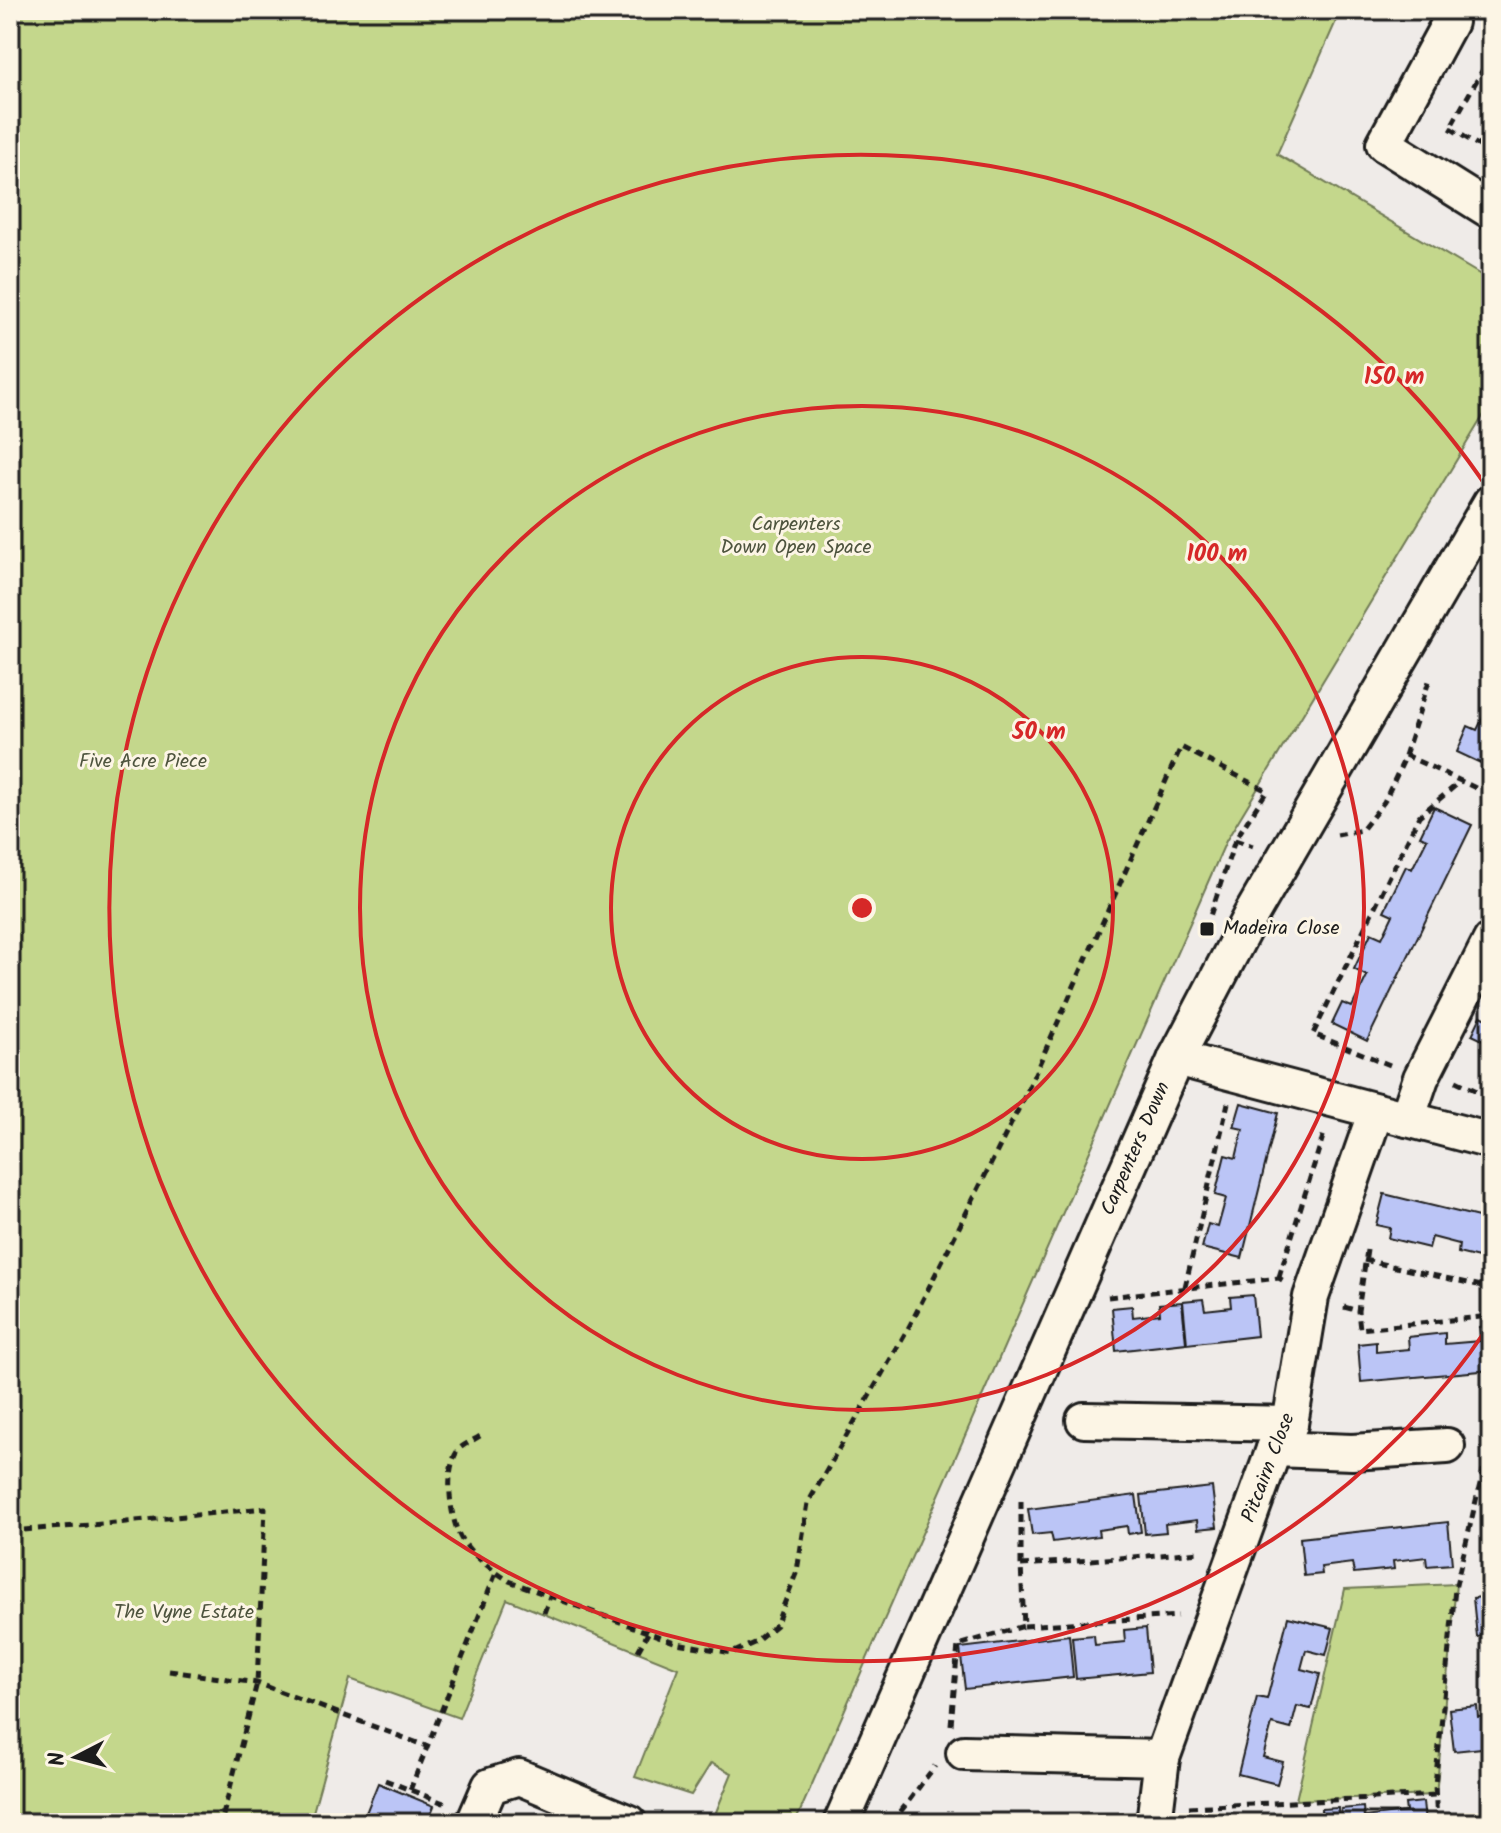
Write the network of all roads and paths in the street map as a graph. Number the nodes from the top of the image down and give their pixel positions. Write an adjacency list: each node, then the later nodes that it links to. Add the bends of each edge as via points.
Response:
1 (1450, 22): 4 (street, via 1384,144)
2 (1491, 55): 3 (path, via 1450,128)
3 (1491, 153)
4 (1491, 211)
5 (1491, 502): 15 (street, Carpenters Down, via 1251,915)
6 (1431, 676): 7 (path)
7 (1405, 755): 8 (path); 10 (path, via 1384,802 1362,830)
8 (1461, 781): 9 (path); 16 (path, via 1419,816 1313,1034)
9 (1491, 795)
10 (1332, 834)
11 (1235, 840): 12 (path); 13 (path); 44 (path, via 1267,791 1181,747 1024,1098 910,1325 808,1503 797,1571 776,1625 732,1653)
12 (1254, 847)
13 (1207, 929)
14 (1491, 940): 16 (street, Pitcairn Close)
15 (1176, 1058): 19 (street); 58 (street, Carpenters Down)
16 (1421, 1078): 18 (path, via 1444,1075); 19 (street, Pitcairn Close)
17 (1229, 1097): 24 (path)
18 (1491, 1098)
19 (1392, 1115): 21 (street); 30 (street, Pitcairn Close, via 1311,1297)
20 (1326, 1128): 24 (path, via 1279,1278)
21 (1491, 1141)
22 (1367, 1246): 23 (path)
23 (1364, 1260): 25 (path); 27 (path, via 1360,1329)
24 (1185, 1287): 26 (path, via 1109,1296)
25 (1491, 1288)
26 (1102, 1310)
27 (1491, 1316)
28 (1084, 1420): 30 (street)
29 (480, 1436): 39 (path, via 458,1450 449,1493 460,1537)
30 (1282, 1436): 32 (street, via 1352,1452); 50 (street, Pitcairn Close)
31 (1491, 1439): 34 (path)
32 (1447, 1446)
33 (1491, 1454): 34 (path)
34 (1484, 1467): 53 (path, via 1455,1589)
35 (1021, 1497): 38 (path)
36 (10, 1531): 47 (path, via 265,1508)
37 (1203, 1552): 38 (path)
38 (1021, 1565): 43 (path)
39 (496, 1573): 40 (path); 48 (path)
40 (550, 1596): 41 (path); 44 (path)
41 (544, 1613)
42 (1187, 1616): 43 (path)
43 (1024, 1626): 49 (path, via 958,1645)
44 (648, 1633): 45 (path)
45 (638, 1651)
46 (169, 1671): 47 (path)
47 (257, 1683): 48 (path); 56 (path)
48 (426, 1746): 52 (path)
49 (951, 1749): 50 (street); 59 (path)
50 (1162, 1758): 54 (street, Pitcairn Close)
51 (385, 1780): 52 (path)
52 (410, 1790): 55 (path)
53 (1436, 1795): 54 (path, via 1296,1800); 60 (path)
54 (1154, 1814)
55 (475, 1820): 57 (street, via 490,1786 519,1777)
56 (220, 1822)
57 (629, 1823)
58 (841, 1823)
59 (892, 1823)
60 (1437, 1823)

